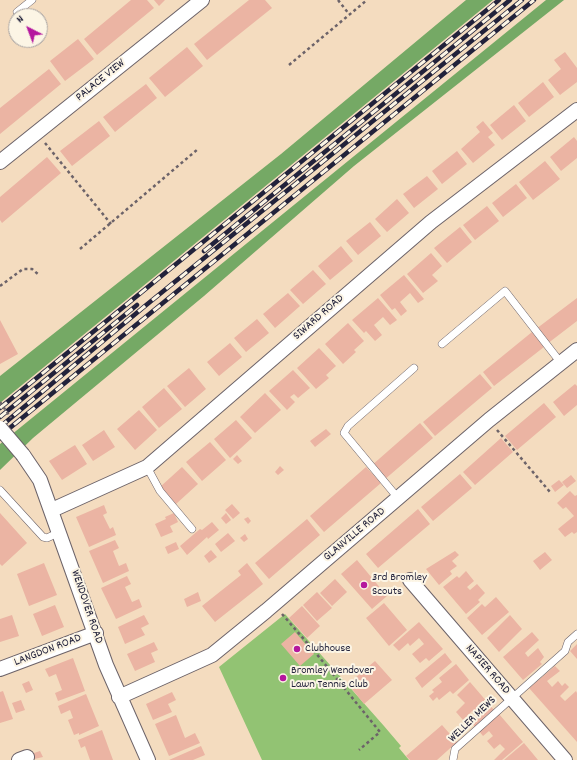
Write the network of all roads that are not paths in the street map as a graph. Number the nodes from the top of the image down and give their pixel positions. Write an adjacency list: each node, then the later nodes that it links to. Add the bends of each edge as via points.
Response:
1 (32, 0): 3 (lane)
2 (202, 0): 5 (street, PALACE VIEW)
3 (22, 8)
4 (577, 110): 11 (street, SIWARD ROAD, via 431,222)
5 (0, 162)
6 (442, 344): 8 (lane, via 505,291)
7 (577, 350): 8 (street, GLANVILLE ROAD)
8 (562, 363): 13 (street, GLANVILLE ROAD, via 489,420)
9 (414, 368): 13 (lane, via 348,426 344,433)
10 (0, 428): 14 (street, WENDOVER ROAD, bridge, via 40,480)
11 (147, 467): 14 (street, SIWARD ROAD); 15 (lane, via 160,491)
12 (0, 490): 16 (lane, via 43,537 47,538)
13 (398, 498): 21 (street, GLANVILLE ROAD, via 212,655)
14 (52, 510): 16 (street, WENDOVER ROAD)
15 (192, 529)
16 (60, 532): 18 (street, WENDOVER ROAD)
17 (410, 580): 22 (street, NAPIER ROAD)
18 (96, 633): 20 (street, LANGDON ROAD); 21 (street, WENDOVER ROAD)
19 (577, 634): 22 (lane, WELLER MEWS, via 568,642 566,651)
20 (0, 669)
21 (119, 697): 23 (street, WENDOVER ROAD)
22 (512, 698): 24 (lane, WELLER MEWS, via 455,749); 25 (street, NAPIER ROAD)
23 (148, 760)
24 (453, 760)
25 (565, 760)

